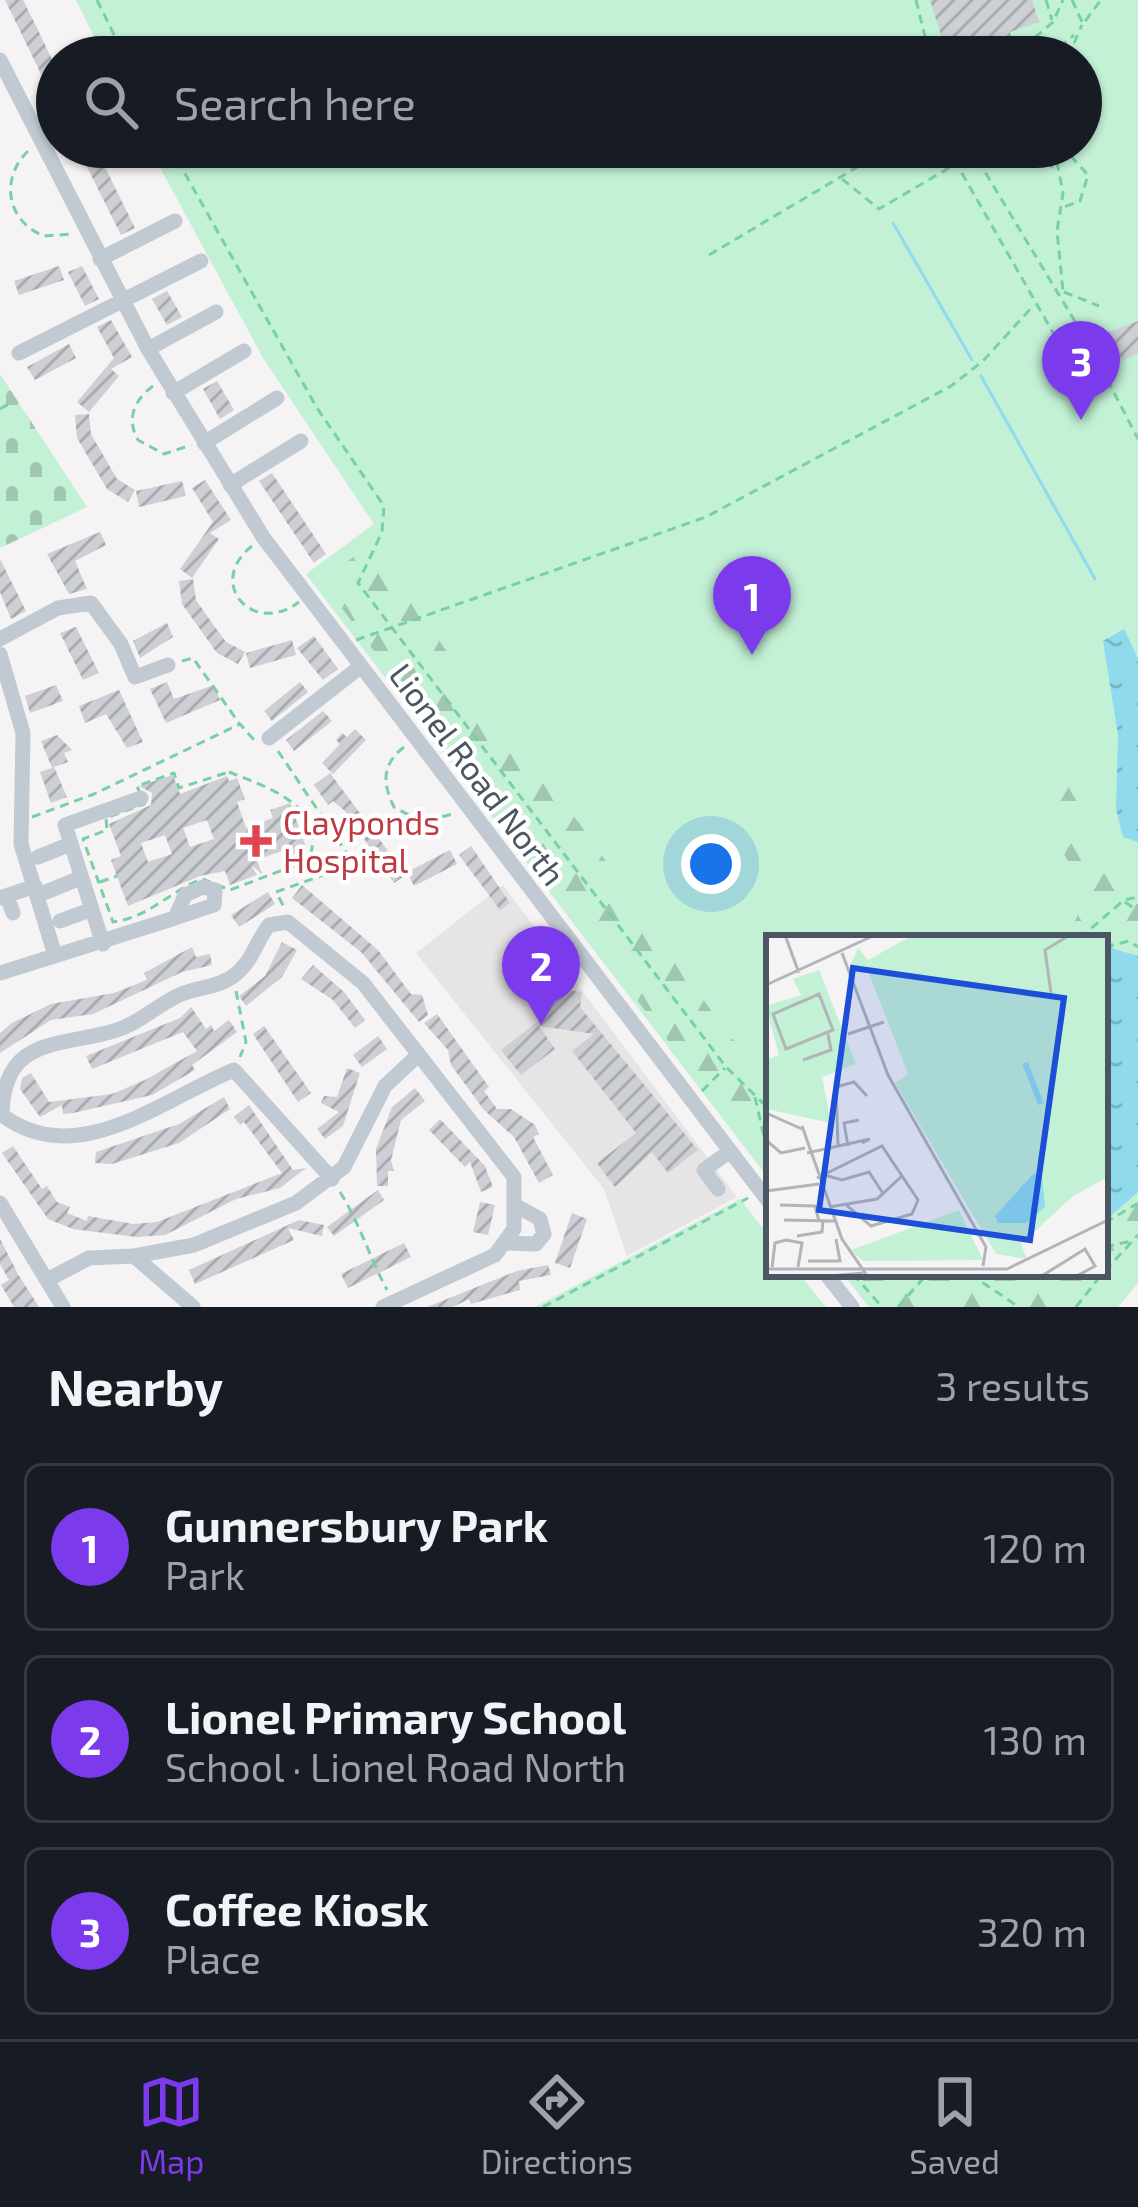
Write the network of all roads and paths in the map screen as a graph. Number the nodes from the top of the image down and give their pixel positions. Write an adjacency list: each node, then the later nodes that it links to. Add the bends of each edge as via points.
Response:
1 (97, 0): 10 (path)
2 (916, 0): 11 (path)
3 (1046, 0): 7 (path)
4 (1063, 0): 7 (path)
5 (1072, 0): 8 (path)
6 (1101, 0): 8 (path)
7 (1053, 22): 12 (path)
8 (1083, 24): 9 (path)
9 (1076, 34): 13 (path)
10 (115, 36)
11 (925, 36)
12 (1037, 36)
13 (1074, 36)
14 (1, 66): 15 (street, Lionel Road North)
15 (36, 135)
16 (36, 147): 30 (path, via 10,173 13,212 44,236)
17 (53, 168): 30 (street, Lionel Road North)
18 (182, 168): 54 (path, via 266,322 384,506 382,532 358,583)
19 (857, 168): 27 (path)
20 (948, 168): 27 (path, via 879,209)
21 (957, 168): 36 (path)
22 (982, 168): 34 (path)
23 (1054, 168): 26 (path)
24 (1056, 168): 26 (path)
25 (1082, 168): 28 (path, via 1088,175 1080,201)
26 (1056, 171): 28 (path)
27 (841, 178): 31 (path)
28 (1060, 209): 34 (path)
29 (175, 221): 32 (street)
30 (83, 227): 32 (street, Lionel Road North)
31 (709, 255)
32 (100, 259): 35 (street, Lionel Road North)
33 (201, 261): 35 (street)
34 (1059, 292): 37 (path); 39 (path)
35 (122, 303): 40 (street, Lionel Road North); 42 (street)
36 (1034, 305): 39 (path, via 1072,366 1085,367); 54 (path, via 951,386 706,517)
37 (1099, 306)
38 (216, 312): 40 (street)
39 (1090, 348): 48 (path)
40 (148, 349): 43 (street, Lionel Road North)
41 (244, 352): 44 (street)
42 (20, 353)
43 (164, 378): 44 (street, Lionel Road North); 50 (path, via 135,406 138,440 164,454)
44 (173, 393): 50 (street, Lionel Road North)
45 (277, 398): 50 (street)
46 (12, 402): 47 (path)
47 (0, 409)
48 (1138, 439)
49 (302, 440): 51 (street)
50 (202, 441): 51 (street, Lionel Road North)
51 (230, 485): 52 (street, Lionel Road North)
52 (263, 537): 53 (street, Lionel Road North); 53 (path, via 233,568 239,603 274,615)
53 (307, 596): 56 (street, Lionel Road North)
54 (392, 627): 56 (path); 89 (path)
55 (0, 639): 58 (street, via 58,608 91,603 135,677)
56 (343, 645): 59 (street, Lionel Road North)
57 (0, 654): 65 (street, via 23,733)
58 (168, 665): 60 (path, via 193,658)
59 (360, 667): 61 (street, Lionel Road North); 62 (street, Lionel Road North)
60 (240, 724): 61 (path, via 261,748); 65 (path, via 94,794)
61 (269, 738): 79 (path, via 354,864 276,892)
62 (415, 738): 64 (street, Lionel Road North); 64 (path, via 387,766 394,807 431,822)
63 (141, 798): 66 (street, via 68,820); 70 (path, via 144,804 106,818 106,830 83,838); 70 (path, via 137,786 174,773 179,788 236,775 303,809 312,856 230,890 202,880 184,886 169,902 116,923)
64 (464, 806): 92 (street, Lionel Road North)
65 (19, 820): 71 (street)
66 (68, 845): 67 (street); 69 (street)
67 (38, 857)
68 (117, 876): 70 (path)
69 (78, 879): 71 (street); 75 (street)
70 (99, 882)
71 (40, 889): 72 (street); 85 (street)
72 (4, 897): 77 (street)
73 (1138, 897): 74 (path)
74 (1124, 901): 76 (path); 81 (path)
75 (90, 910): 80 (street); 82 (street)
76 (1138, 911)
77 (13, 913)
78 (175, 918): 82 (street)
79 (282, 920): 87 (street, via 264,930 250,962); 88 (street, via 363,983)
80 (60, 921)
81 (1084, 935)
82 (103, 944): 85 (street)
83 (1108, 946): 84 (path)
84 (1138, 947)
85 (54, 952): 86 (street)
86 (0, 973)
87 (232, 976): 90 (path, via 245,1042); 94 (street, via 119,1030 63,1038 28,1055 8,1075)
88 (416, 1057): 97 (street, via 385,1086 357,1149); 102 (street, via 502,1157)
89 (726, 1067): 91 (path); 92 (path)
90 (235, 1070): 94 (street, via 96,1131 39,1134); 97 (street)
91 (755, 1095): 93 (path); 95 (path)
92 (693, 1099): 96 (street, Lionel Road North)
93 (766, 1106)
94 (1, 1116)
95 (766, 1146)
96 (730, 1150): 98 (street, via 704,1170); 99 (street, Lionel Road North)
97 (332, 1179): 108 (street, via 296,1203); 118 (path, via 362,1226)
98 (718, 1189)
99 (764, 1196): 122 (path)
100 (0, 1203): 117 (street)
101 (1138, 1203): 103 (path)
102 (518, 1207): 106 (street); 106 (street, via 540,1219 544,1234 536,1244)
103 (1108, 1221)
104 (1138, 1235): 105 (path)
105 (1133, 1240): 107 (path); 110 (path)
106 (506, 1243): 118 (street, via 495,1256)
107 (1108, 1246)
108 (172, 1252): 109 (street); 111 (street)
109 (134, 1256): 111 (street); 117 (street, via 89,1258)
110 (1108, 1268)
111 (161, 1276): 121 (street)
112 (828, 1277): 123 (street)
113 (856, 1277): 124 (path)
114 (924, 1277): 125 (path)
115 (974, 1277): 119 (path)
116 (1101, 1277): 126 (path)
117 (47, 1280): 120 (street)
118 (388, 1304)
119 (1014, 1306)
120 (62, 1307)
121 (193, 1307)
122 (544, 1307)
123 (852, 1307)
124 (882, 1307)
125 (898, 1307)
126 (1076, 1307)

